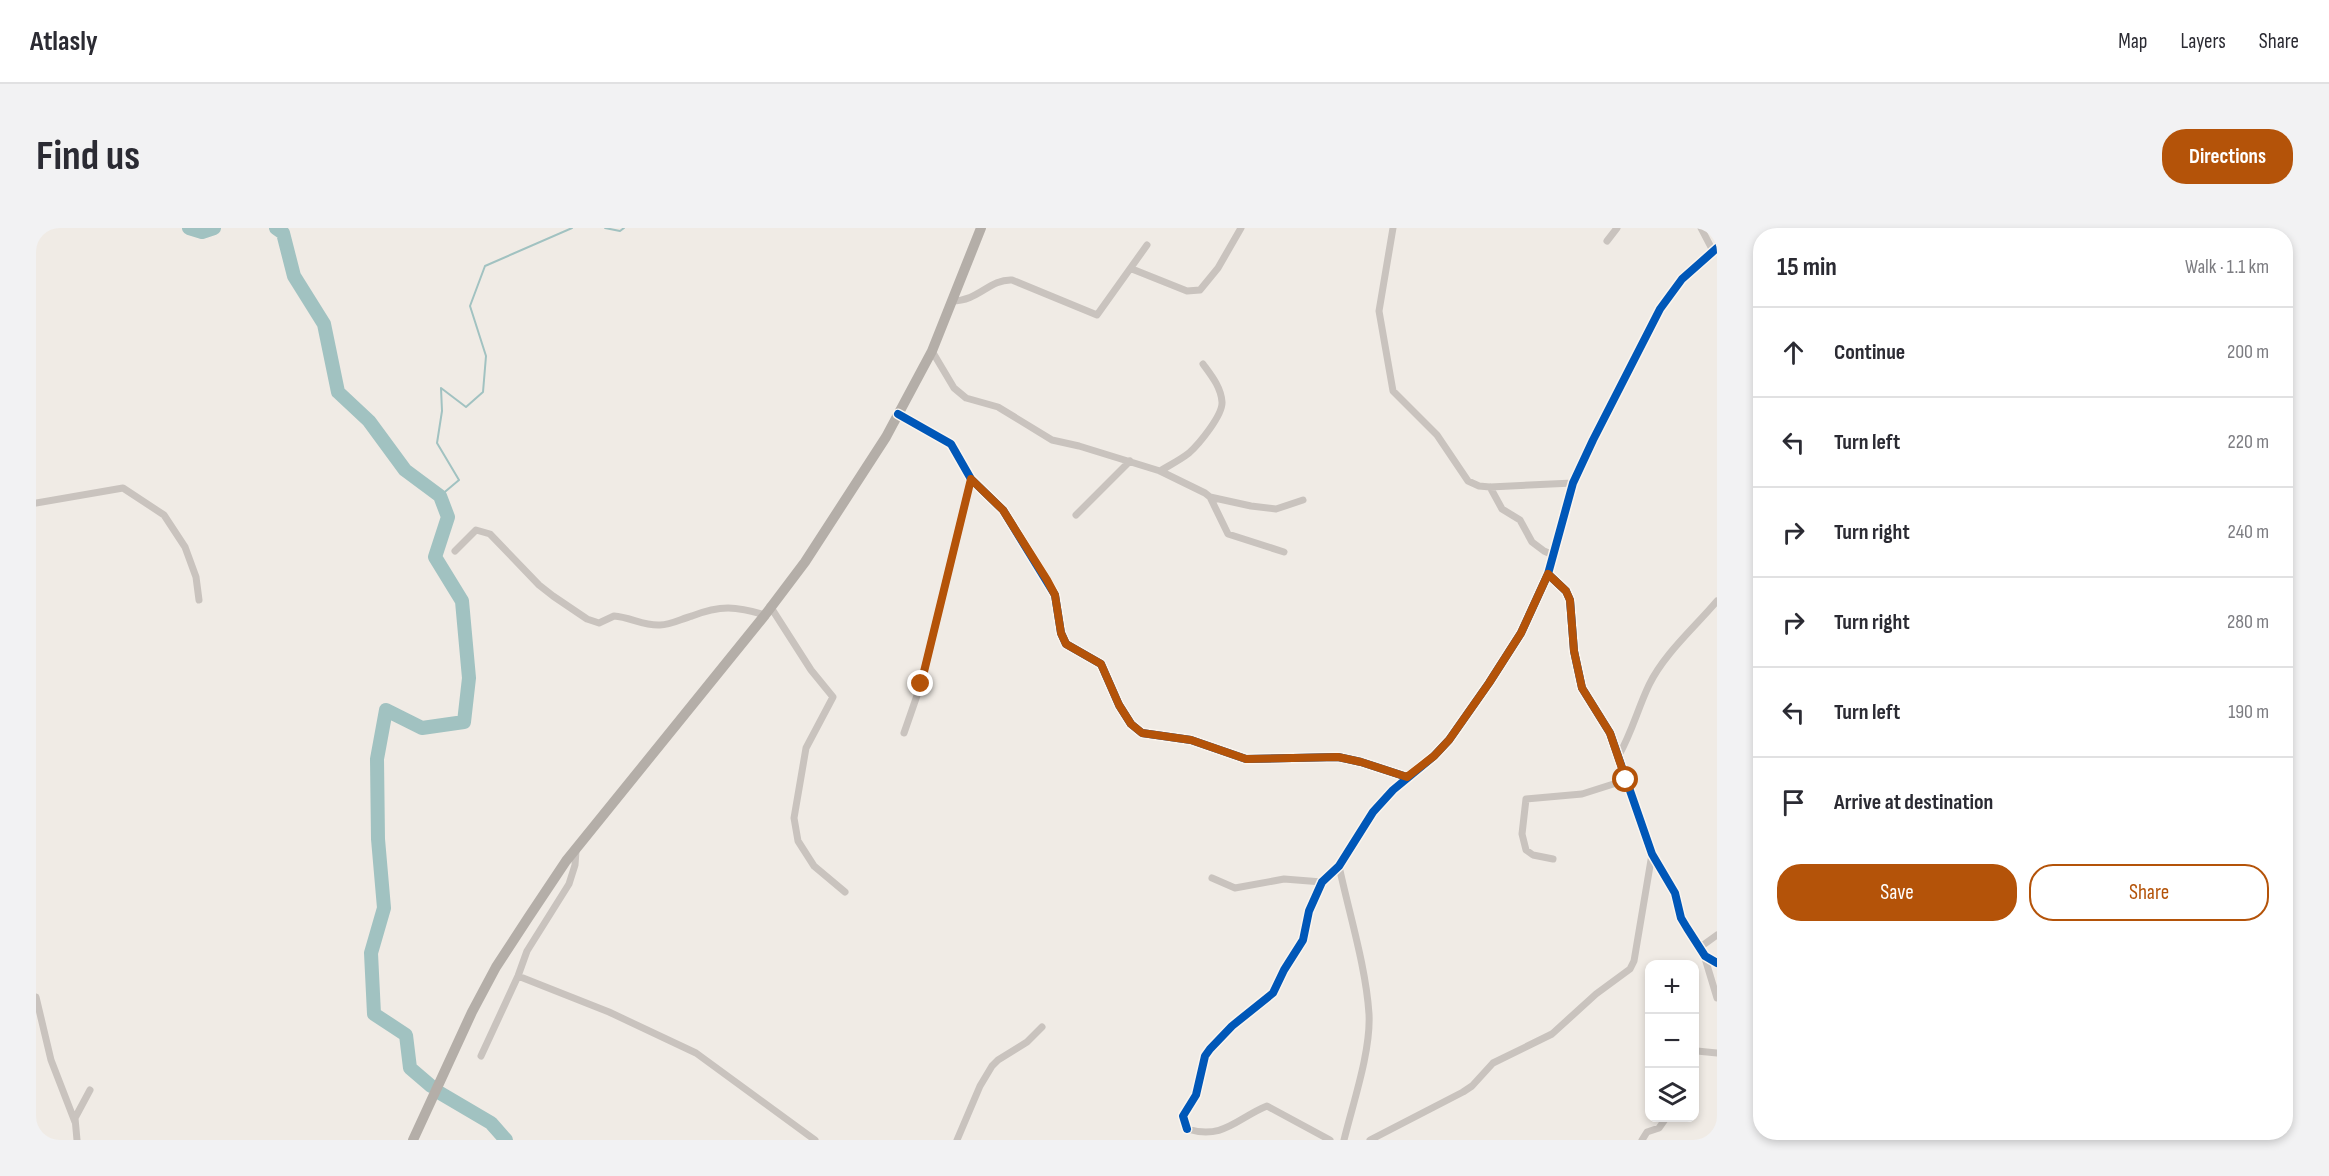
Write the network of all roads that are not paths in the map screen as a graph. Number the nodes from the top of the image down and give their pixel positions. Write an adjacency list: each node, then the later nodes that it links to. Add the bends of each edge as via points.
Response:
1 (981, 228): 10 (highway)
2 (1240, 228): 9 (street, via 1218,268 1200,290 1187,291)
3 (1394, 228): 18 (street, via 1379,311 1393,391 1437,435 1467,481)
4 (1617, 228): 6 (street)
5 (1701, 228): 8 (street)
6 (1607, 241)
7 (1147, 245): 9 (street)
8 (1715, 249): 17 (street, via 1682,279 1660,309)
9 (1132, 269): 10 (street, via 1097,315 1012,280 996,282 970,299)
10 (952, 301): 11 (highway)
11 (932, 351): 13 (highway); 14 (street, via 954,388 966,398 998,407 1052,440)
12 (1203, 364): 15 (street, via 1217,384 1220,410 1190,452)
13 (898, 414): 16 (street, via 951,444); 29 (highway, via 805,562)
14 (1130, 461): 15 (street); 22 (street)
15 (1160, 471): 19 (street)
16 (971, 479): 30 (street, via 921,684); 32 (street, via 1003,510 1047,580 1055,595 1066,644 1101,664 1119,705 1142,733 1191,740 1246,759 1338,757)
17 (1573, 483): 18 (street); 25 (street)
18 (1490, 487): 25 (street, via 1502,509 1520,520 1532,542)
19 (1210, 497): 20 (street, via 1276,509); 24 (street, via 1228,534)
20 (1303, 500)
21 (36, 503): 27 (street, via 123,488 164,514 185,547)
22 (1076, 515)
23 (455, 551): 29 (street, via 476,530 490,534 539,585 587,619 599,623 614,616 639,623 669,624 724,607)
24 (1284, 552)
25 (1553, 555): 26 (street)
26 (1548, 574): 31 (street, via 1570,600 1582,688); 32 (street, via 1521,633 1489,683 1449,740)
27 (199, 600)
28 (1717, 601): 31 (street, via 1660,667)
29 (767, 611): 34 (highway); 40 (street, via 832,697 807,748 794,818 798,842 814,866)
30 (904, 733)
31 (1619, 754): 33 (street)
32 (1407, 777): 37 (street, via 1373,812)
33 (1626, 780): 35 (street); 36 (street, via 1582,794 1526,799 1522,834 1526,850)
34 (576, 850): 44 (street, via 569,884 527,951); 55 (highway, via 496,967)
35 (1652, 854): 42 (street, via 1675,893 1683,921); 60 (street, via 1630,969 1552,1034 1493,1063 1463,1092)
36 (1553, 859)
37 (1339, 866): 39 (street); 59 (street, via 1369,1015 1367,1045)
38 (1212, 878): 39 (street, via 1235,888 1284,879)
39 (1322, 882): 58 (street, via 1309,911 1303,940 1273,993 1210,1049 1196,1095 1183,1116 1187,1129 1218,1136 1268,1106)
40 (845, 892)
41 (1717, 935): 42 (street)
42 (1702, 951): 43 (street); 46 (street)
43 (1717, 963)
44 (518, 976): 50 (street); 56 (street, via 609,1012 696,1053)
45 (36, 997): 52 (street, via 51,1060)
46 (1717, 998)
47 (1042, 1027): 57 (street, via 992,1066)
48 (1699, 1051): 49 (street)
49 (1717, 1053)
50 (481, 1056)
51 (90, 1090): 52 (street)
52 (75, 1122): 54 (street)
53 (1663, 1122): 61 (street)
54 (78, 1140)
55 (413, 1140)
56 (815, 1140)
57 (957, 1140)
58 (1330, 1140)
59 (1344, 1140)
60 (1370, 1140)
61 (1642, 1140)

